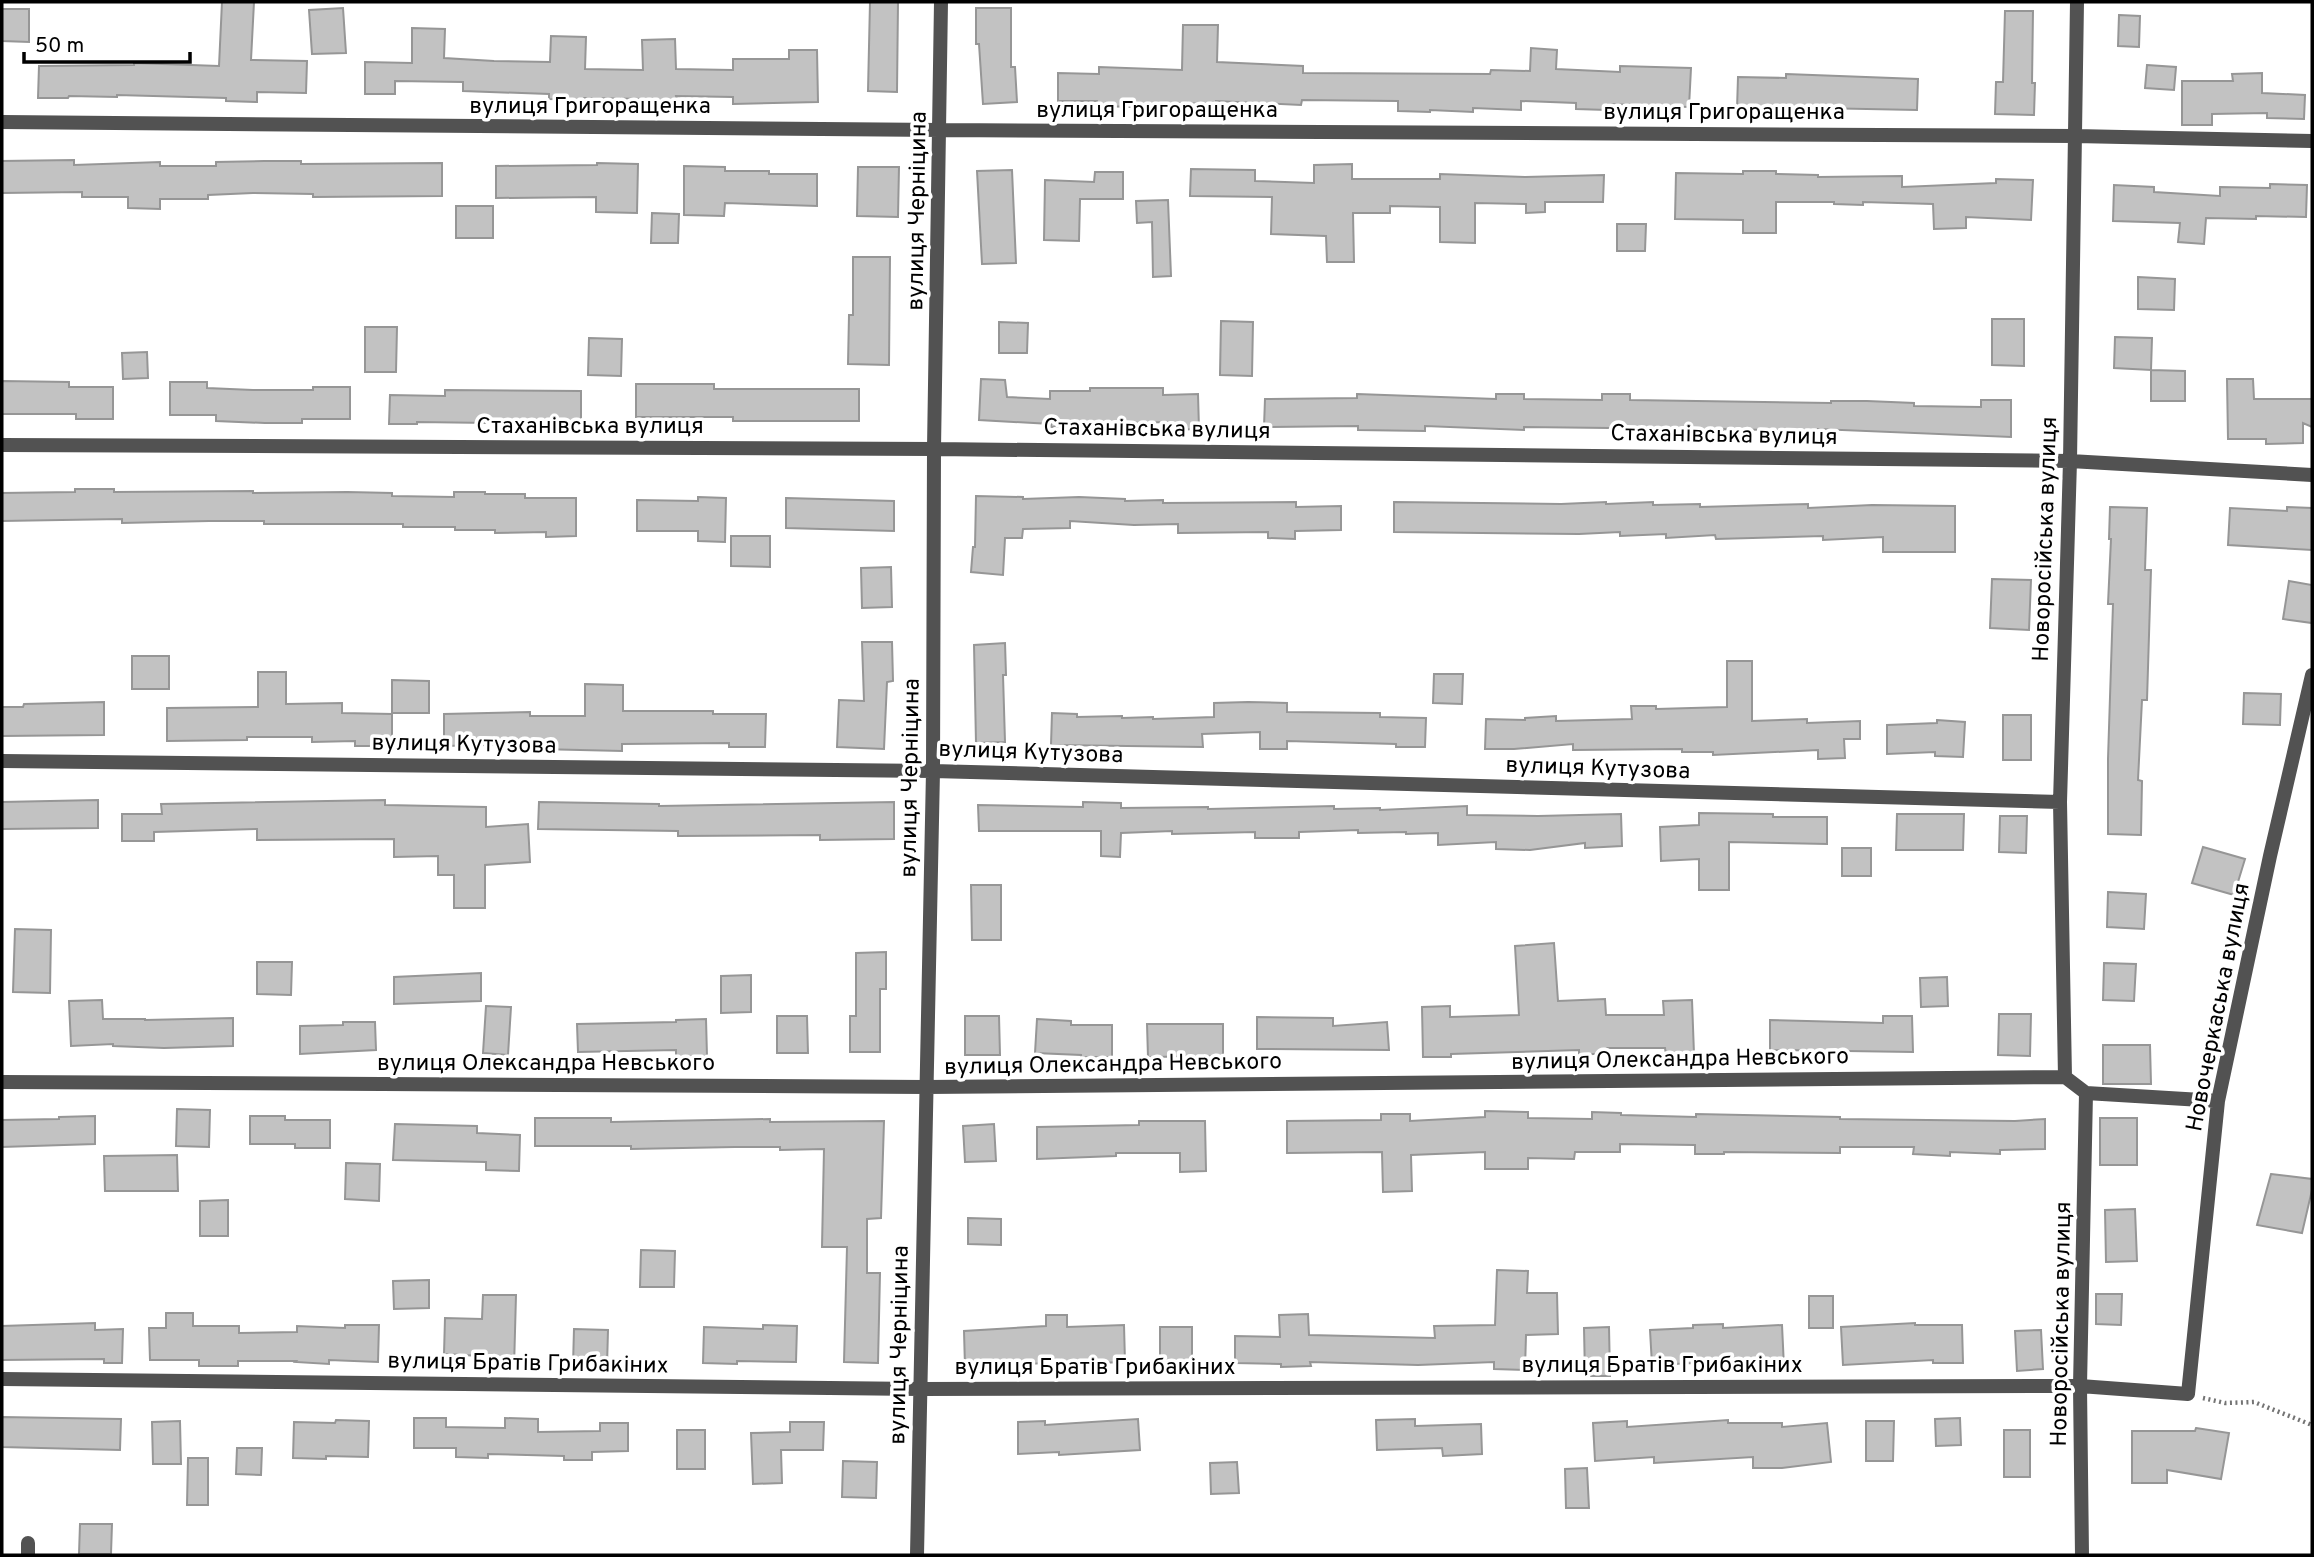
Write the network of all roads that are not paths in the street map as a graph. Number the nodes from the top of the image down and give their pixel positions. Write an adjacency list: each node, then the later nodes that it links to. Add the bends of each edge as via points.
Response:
1 (941, 2): 4 (street, вулиця Черніцина)
2 (2077, 2): 5 (street, Новоросійська вулиця)
3 (2, 122): 4 (street, вулиця Григоращенка)
4 (940, 130): 5 (street, вулиця Григоращенка); 8 (street, вулиця Черніцина)
5 (2075, 136): 6 (street, вулиця Григоращенка); 9 (street, Новоросійська вулиця)
6 (2312, 141)
7 (2, 445): 8 (street, Стаханівська вулиця)
8 (934, 449): 9 (street, Стаханівська вулиця); 13 (street, вулиця Черніцина)
9 (2070, 461): 10 (street, Стаханівська вулиця); 14 (street, Новоросійська вулиця)
10 (2312, 475)
11 (2312, 675): 19 (street, Новочеркаська вулиця)
12 (2, 761): 13 (street, вулиця Кутузова)
13 (933, 771): 14 (street, вулиця Кутузова); 17 (street, вулиця Черніцина)
14 (2060, 802): 15 (street, Новоросійська вулиця)
15 (2065, 1077): 17 (street, вулиця Олександра Невського); 18 (street)
16 (2, 1082): 17 (street, вулиця Олександра Невського)
17 (926, 1087): 22 (street, вулиця Черніцина)
18 (2085, 1093): 19 (street); 21 (street, Новоросійська вулиця)
19 (2218, 1101): 23 (street, Новочеркаська вулиця)
20 (2, 1379): 22 (street, вулиця Братів Грибакіних)
21 (2080, 1386): 22 (street, вулиця Братів Грибакіних); 23 (street, вулиця Братів Грибакіних); 25 (street, Новоросійська вулиця)
22 (919, 1389): 24 (street, вулиця Черніцина)
23 (2188, 1394)
24 (917, 1555)
25 (2082, 1555)

